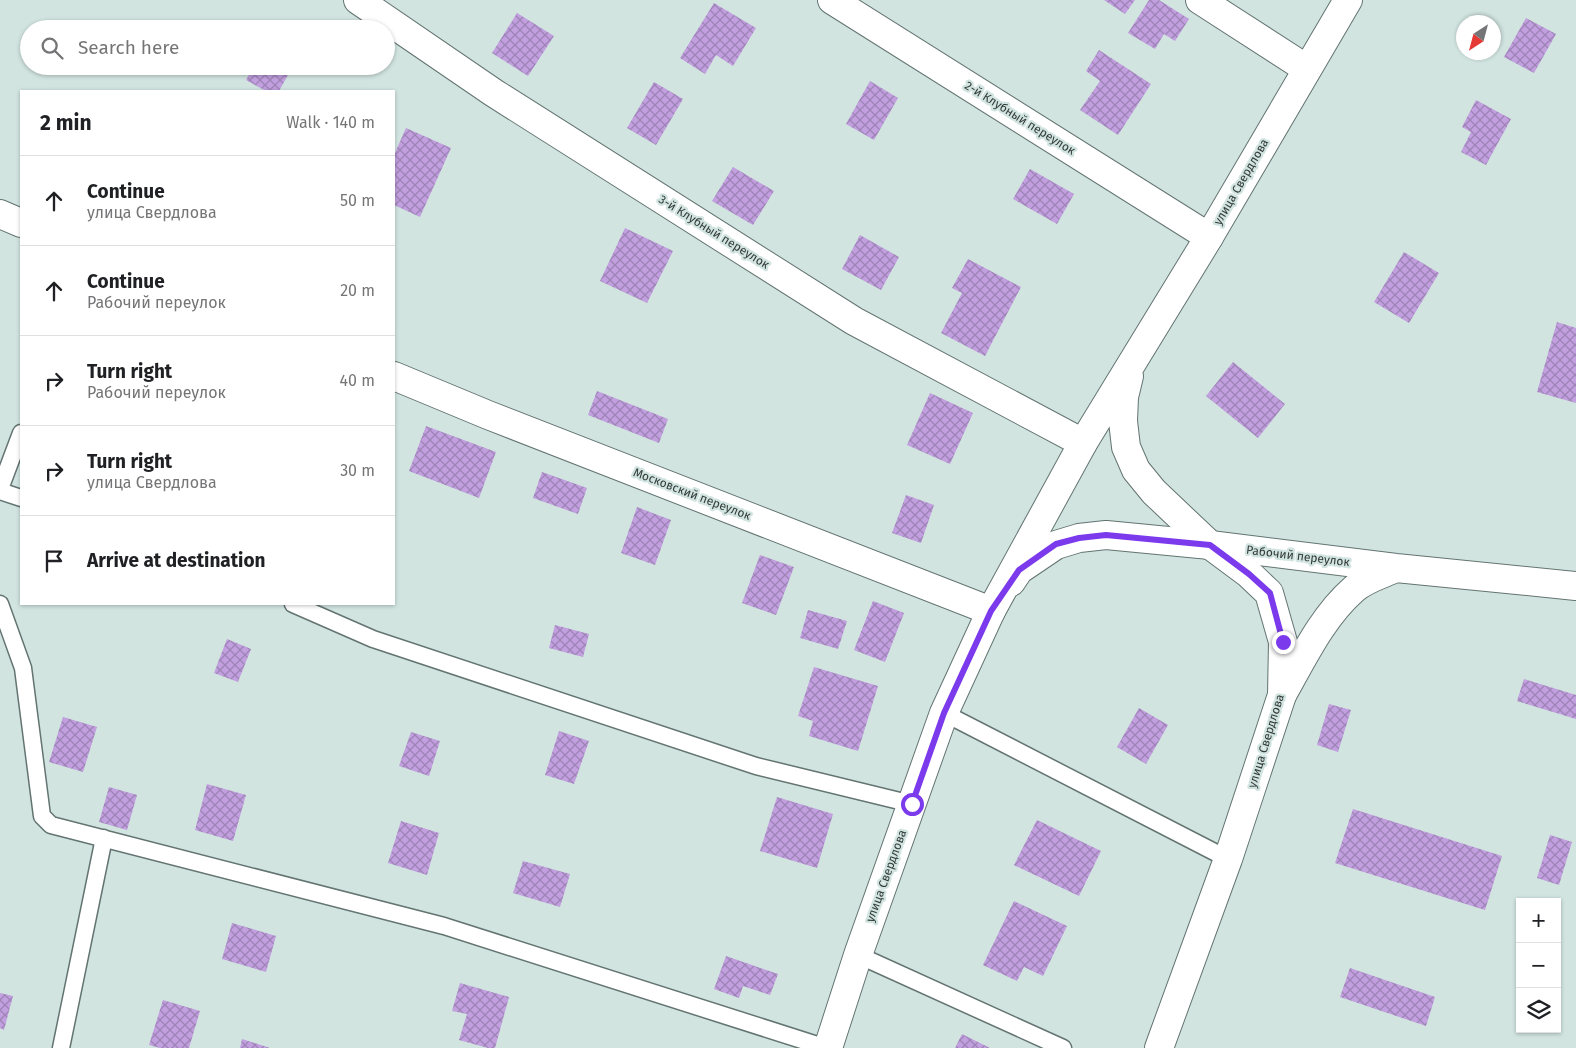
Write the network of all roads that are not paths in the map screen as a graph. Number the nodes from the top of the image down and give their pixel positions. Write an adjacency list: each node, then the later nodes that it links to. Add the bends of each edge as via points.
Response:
1 (358, 0): 5 (main road, 3-й Клубный переулок)
2 (832, 0): 10 (main road, 2-й Клубный переулок)
3 (1200, 0): 7 (main road)
4 (1348, 0): 7 (main road, улица Свердлова)
5 (387, 20)
6 (395, 26): 14 (main road, 3-й Клубный переулок, via 494,94 854,321)
7 (1307, 69): 10 (main road, улица Свердлова)
8 (0, 214): 9 (main road)
9 (20, 223)
10 (1209, 237): 11 (main road, улица Свердлова)
11 (1132, 362): 14 (main road, улица Свердлова); 17 (main road, улица Свердлова, via 1124,397 1126,447 1136,470 1154,492)
12 (395, 376): 22 (main road, Московский переулок)
13 (20, 436): 15 (lane)
14 (1083, 443): 22 (main road, улица Свердлова)
15 (0, 490): 16 (lane)
16 (20, 498)
17 (1210, 545): 18 (main road, Рабочий переулок); 22 (main road, Рабочий переулок, via 1106,535 1056,544 1019,570); 23 (main road, улица Свердлова, via 1270,593 1283,642)
18 (1396, 568): 19 (main road, Рабочий переулок); 23 (main road, via 1356,587 1339,604 1324,622)
19 (1576, 586)
20 (0, 604): 26 (lane, via 23,668 42,816 51,825)
21 (295, 605): 25 (lane, via 373,639 756,766)
22 (991, 611): 24 (main road, улица Свердлова)
23 (1282, 695): 27 (main road, улица Свердлова)
24 (944, 713): 25 (main road, улица Свердлова); 27 (lane)
25 (912, 804): 28 (main road, улица Свердлова)
26 (104, 838): 29 (lane); 30 (lane, via 444,926)
27 (1228, 859): 32 (main road, улица Свердлова)
28 (858, 955): 30 (main road, улица Свердлова); 31 (lane)
29 (61, 1048)
30 (828, 1048)
31 (1063, 1048)
32 (1160, 1048)

